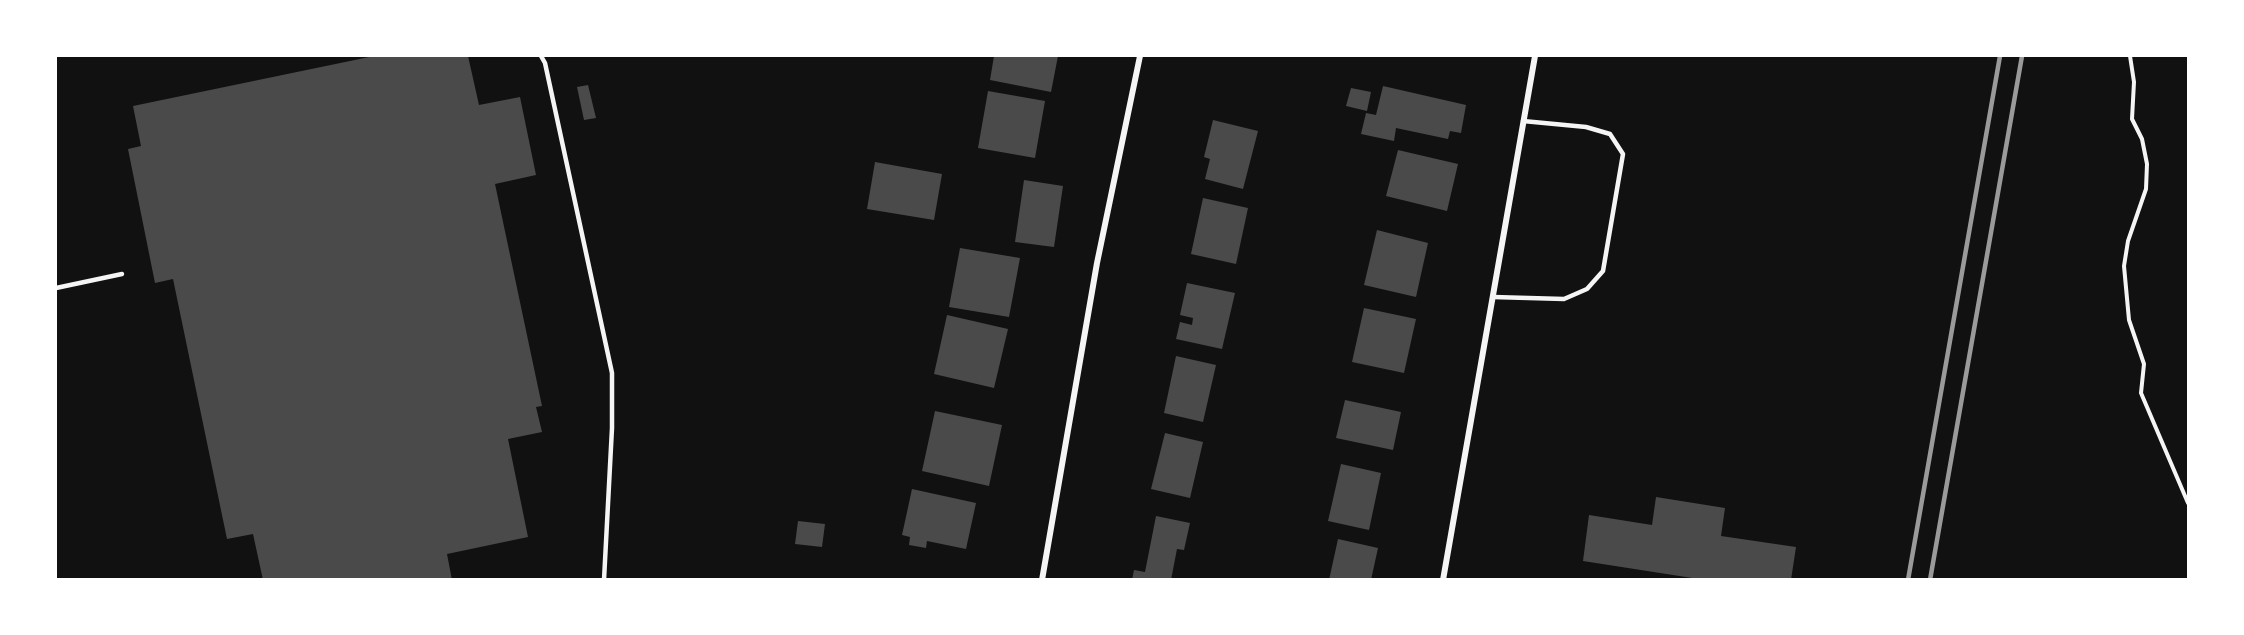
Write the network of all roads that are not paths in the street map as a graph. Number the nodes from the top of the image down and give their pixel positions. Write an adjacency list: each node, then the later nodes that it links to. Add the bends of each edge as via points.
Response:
1 (541, 56): 8 (lane, via 612,373)
2 (1140, 56): 9 (street, via 1097,263)
3 (1535, 56): 4 (street)
4 (1523, 121): 7 (street); 7 (lane, via 1586,127 1610,134 1623,154 1607,248 1603,271 1587,289 1564,299)
5 (122, 274): 6 (lane)
6 (56, 288)
7 (1493, 297): 10 (street)
8 (604, 579)
9 (1042, 579)
10 (1443, 579)

